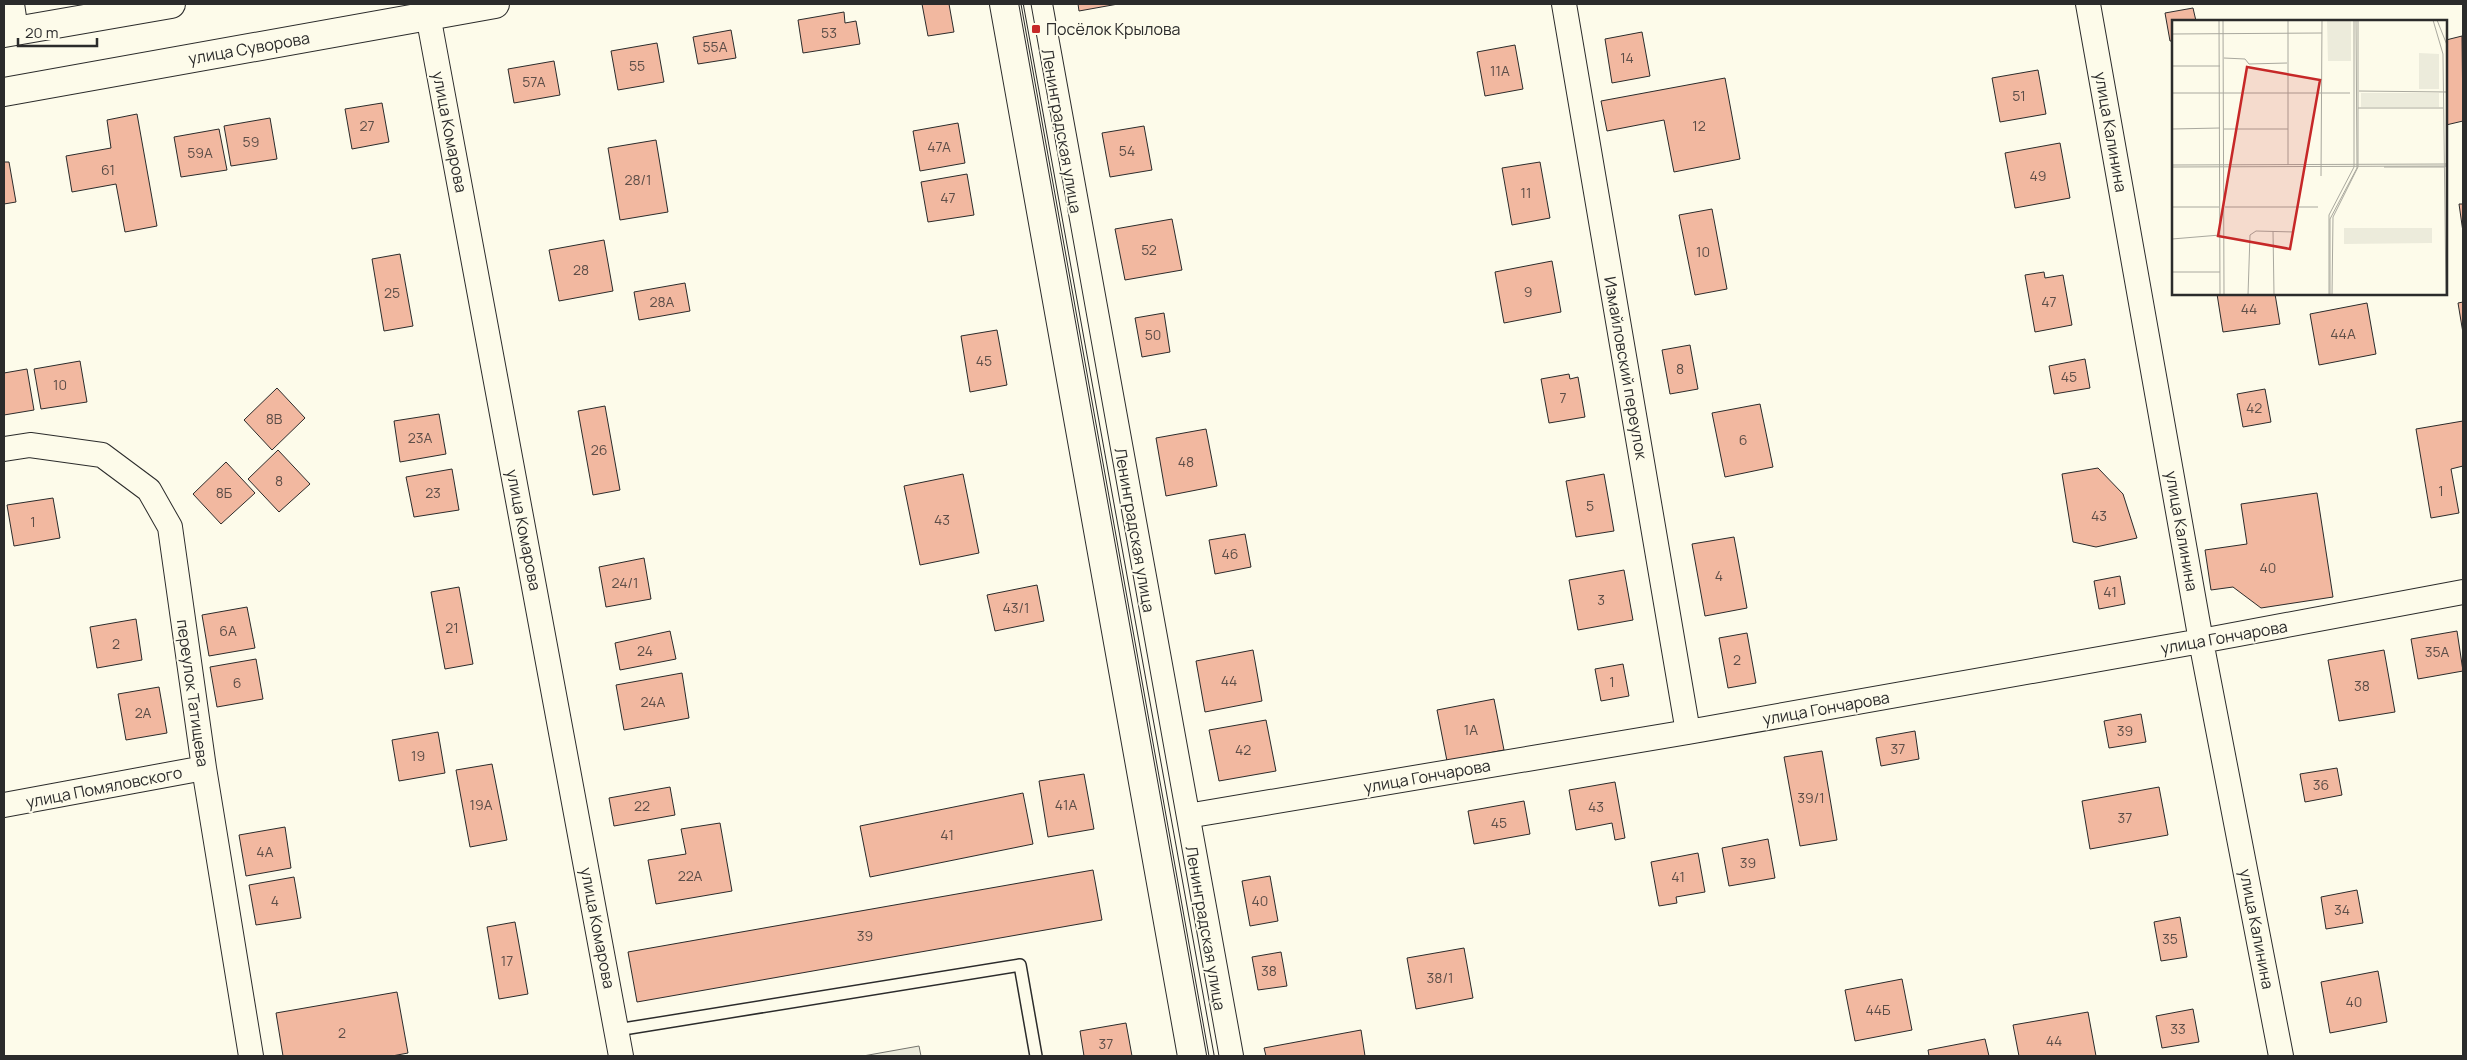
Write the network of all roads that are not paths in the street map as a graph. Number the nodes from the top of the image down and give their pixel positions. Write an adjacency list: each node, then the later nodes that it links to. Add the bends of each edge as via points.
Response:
1 (12, 4): 9 (street)
2 (171, 4): 9 (main road)
3 (495, 4): 8 (main road, улица Суворова)
4 (1004, 4): 22 (main road)
5 (1038, 4): 17 (main road, Ленинградская улица)
6 (1564, 4): 14 (street, Измайловский переулок)
7 (2088, 4): 13 (street, улица Калинина)
8 (427, 10): 10 (main road, улица Суворова); 18 (street, улица Комарова)
9 (10, 32)
10 (4, 92)
11 (4, 449): 15 (street, переулок Татищева, via 30,445 102,455 149,490 170,526)
12 (2463, 592): 13 (street, улица Гончарова)
13 (2201, 641): 14 (street, улица Гончарова); 24 (street, улица Калинина)
14 (1688, 732): 17 (street, улица Гончарова)
15 (204, 768): 16 (street, улица Помяловского); 19 (street, переулок Татищева)
16 (4, 805)
17 (1187, 816): 23 (main road, Ленинградская улица)
18 (617, 1030): 20 (street, улица Комарова); 21 (lane, via 1020,965)
19 (251, 1056)
20 (621, 1056)
21 (1036, 1056)
22 (1192, 1056)
23 (1229, 1056)
24 (2281, 1056)

